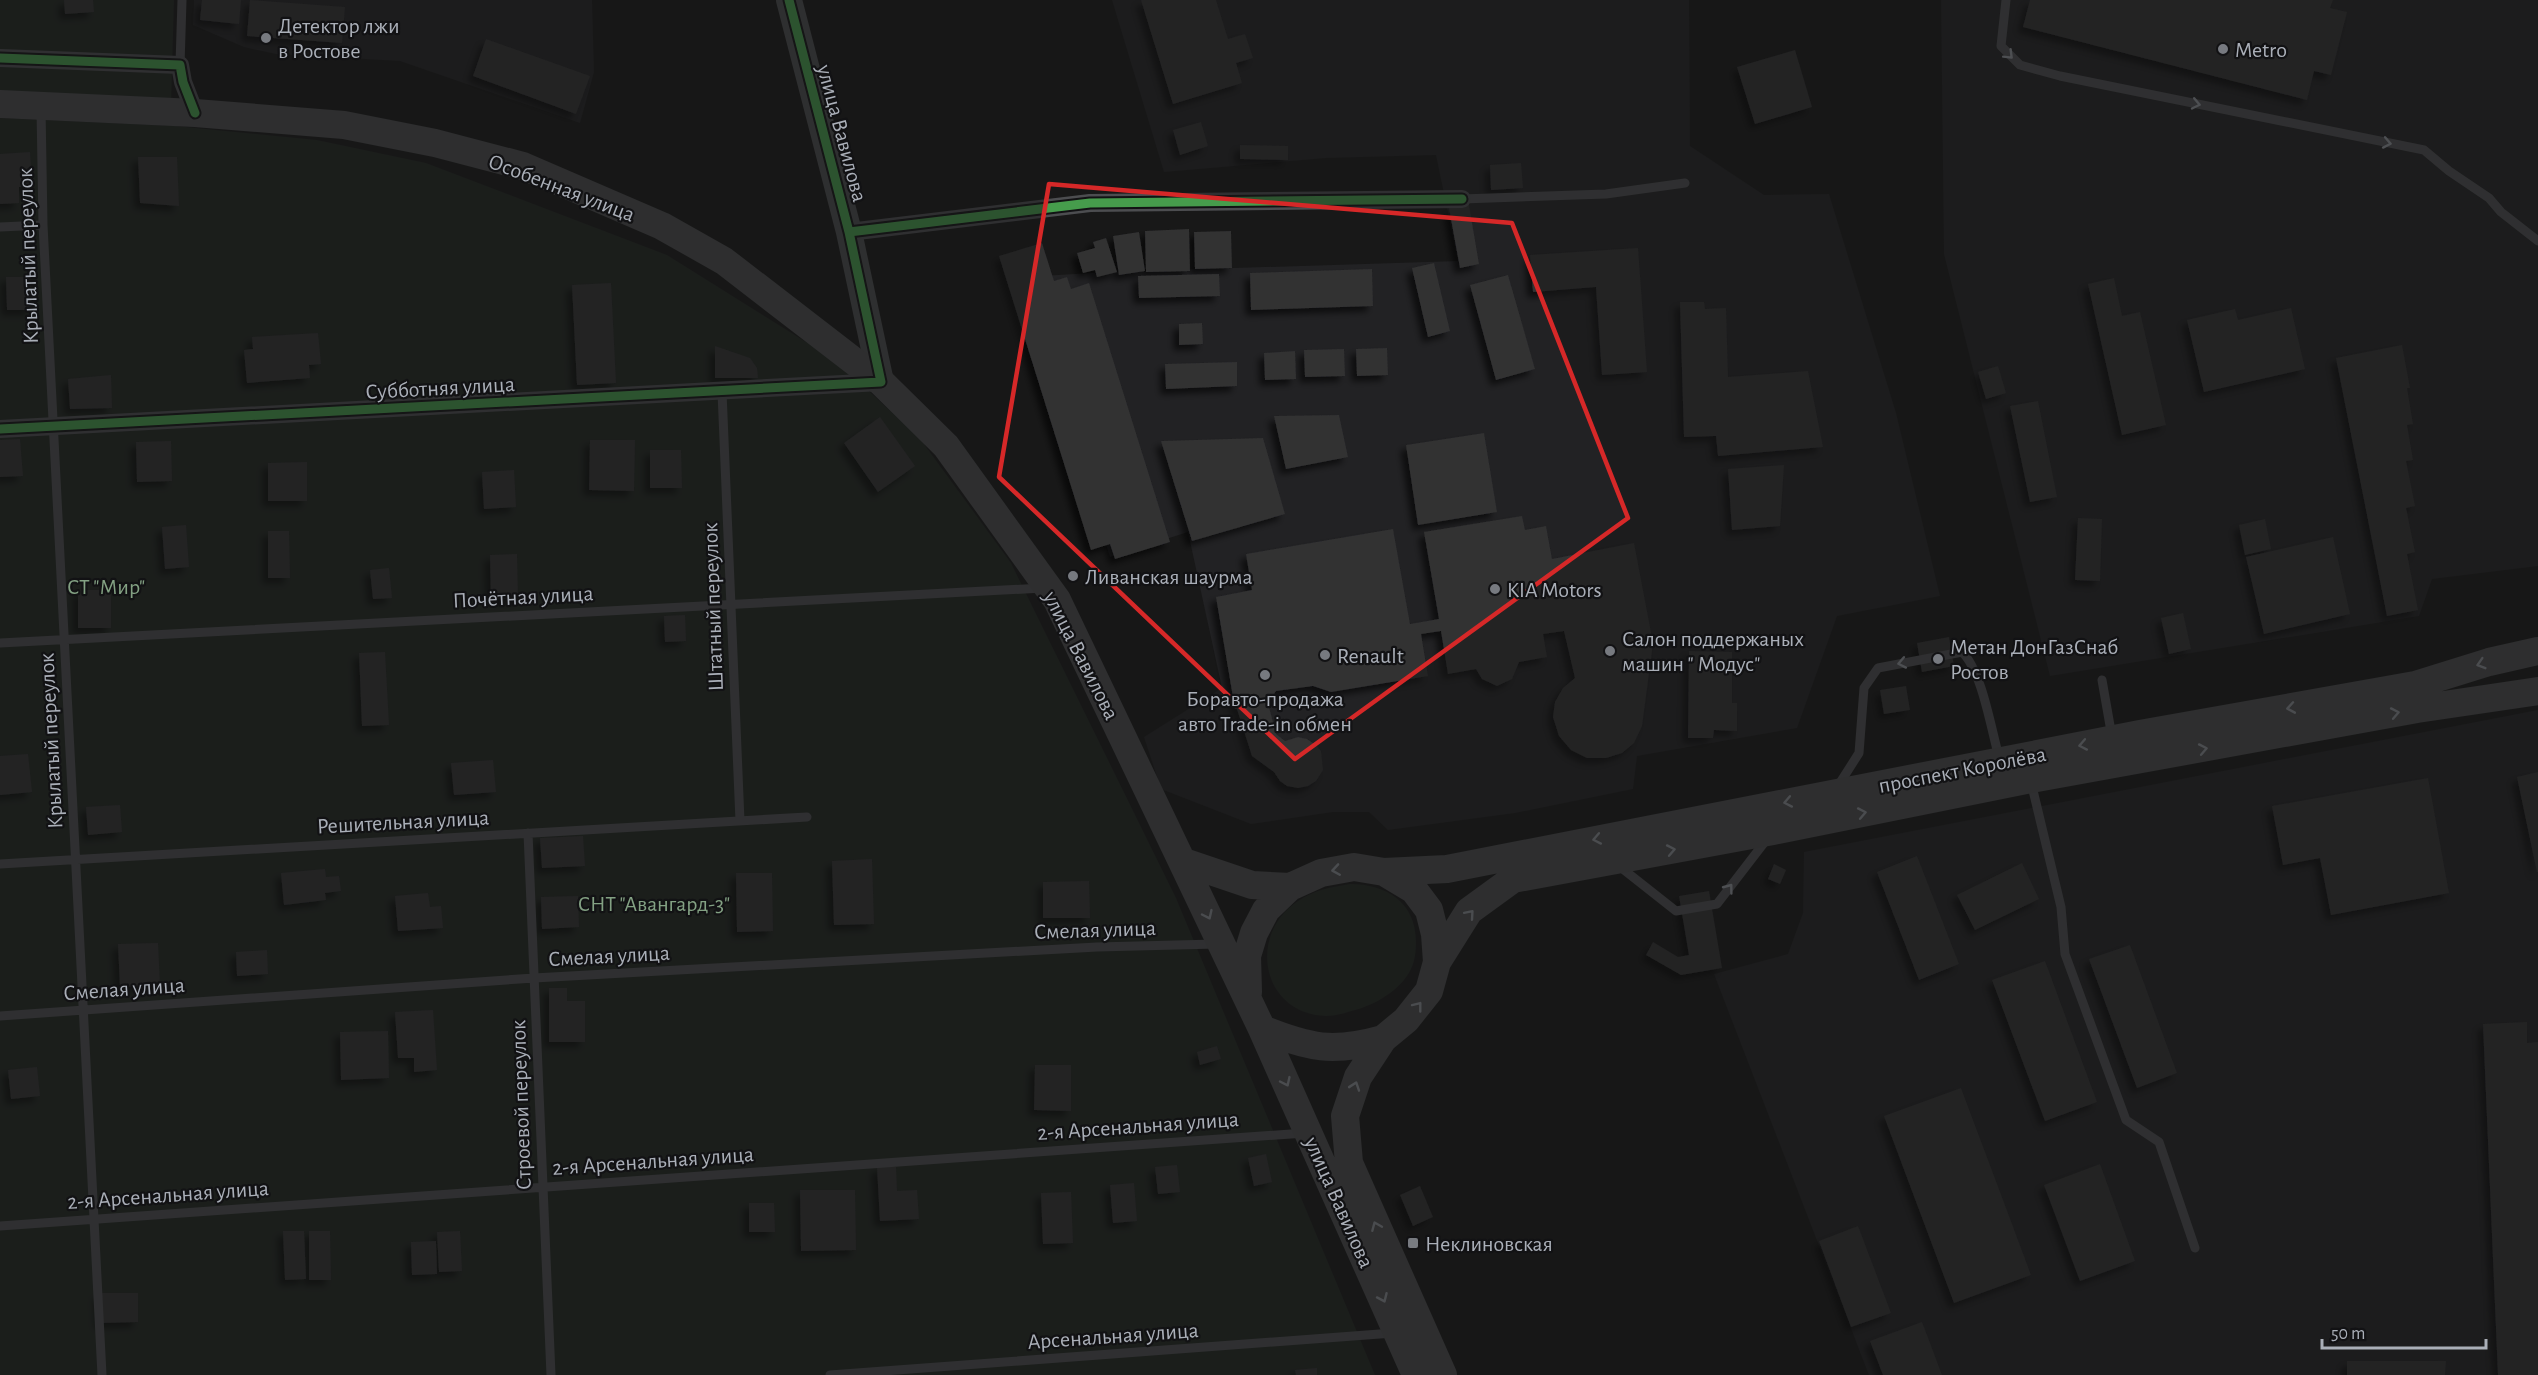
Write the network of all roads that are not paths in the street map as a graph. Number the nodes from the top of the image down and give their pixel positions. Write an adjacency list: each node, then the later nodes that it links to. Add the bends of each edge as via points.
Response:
1 (182, 0): 5 (lane)
2 (789, 0): 13 (street, улица Вавилова)
3 (2006, 0): 14 (lane, one-way to 14, via 2001,46 2020,65 2424,150 2489,198)
4 (0, 58): 5 (street)
5 (180, 65): 8 (street)
6 (0, 104): 7 (main road, Особенная улица)
7 (41, 105): 8 (main road, Особенная улица); 11 (lane, Крылатый переулок)
8 (195, 113): 15 (main road, Особенная улица, via 344,125 523,166 662,226 724,261)
9 (1685, 183): 10 (lane, via 1606,194)
10 (1462, 199): 13 (street, via 1090,203)
11 (43, 225): 12 (lane); 17 (lane, Крылатый переулок)
12 (0, 227)
13 (849, 232): 15 (street, улица Вавилова)
14 (2538, 242)
15 (881, 382): 16 (street, Субботняя улица); 19 (main road, улица Вавилова, via 946,446)
16 (722, 392): 17 (street, Субботняя улица); 20 (lane, Штатный переулок)
17 (54, 427): 18 (street, Субботняя улица); 21 (lane, Крылатый переулок)
18 (0, 429)
19 (1049, 588): 20 (lane, Почётная улица); 36 (main road, улица Вавилова)
20 (731, 605): 21 (lane, Почётная улица); 31 (lane, Штатный переулок)
21 (65, 640): 22 (lane, Почётная улица); 34 (lane, Крылатый переулок)
22 (0, 643)
23 (2538, 651): 26 (main road, проспект Королёва, one-way to 26, via 2415,685)
24 (2103, 680): 26 (lane)
25 (2538, 691): 28 (main road, проспект Королёва, one-way to 25)
26 (2113, 740): 27 (main road, проспект Королёва, one-way to 27)
27 (2000, 761): 29 (main road, проспект Королёва); 29 (lane, one-way to 29, via 1977,677 1971,661 1962,652 1888,666 1878,668 1864,688 1859,753)
28 (2031, 779): 32 (main road, проспект Королёва, one-way to 28); 52 (lane, via 2061,908 2065,954 2126,1120 2159,1142)
29 (1834, 793): 38 (main road, проспект Королёва, one-way to 38, via 1447,869)
30 (807, 817): 31 (lane, Решительная улица)
31 (740, 821): 33 (lane, Решительная улица)
32 (1773, 831): 35 (main road, проспект Королёва, one-way to 32); 35 (lane, one-way to 32, via 1676,911 1717,904)
33 (528, 833): 34 (lane, Решительная улица); 42 (lane, Строевой переулок)
34 (76, 860): 37 (lane, Решительная улица); 44 (lane, Крылатый переулок)
35 (1612, 861): 41 (main road, проспект Королёва, one-way to 35, via 1469,911 1513,879)
36 (1184, 862): 39 (main road, улица Вавилова, via 1252,885); 40 (main road, улица Вавилова, one-way to 40)
37 (0, 864)
38 (1384, 872): 39 (main road, улица Вавилова, one-way to 39, via 1354,867 1321,873); 41 (main road, улица Вавилова, via 1414,890 1429,910)
39 (1290, 887): 43 (main road, улица Вавилова, via 1266,910 1254,933 1247,957)
40 (1221, 944): 42 (lane, Смелая улица); 43 (main road, улица Вавилова)
41 (1437, 962): 47 (main road, улица Вавилова, one-way to 41, via 1407,1020 1429,991)
42 (534, 978): 44 (lane, Смелая улица); 49 (lane, Строевой переулок)
43 (1249, 1002): 46 (main road, улица Вавилова)
44 (84, 1011): 45 (lane, Смелая улица); 50 (lane, Крылатый переулок)
45 (0, 1016)
46 (1262, 1029): 47 (main road, улица Вавилова, via 1297,1043 1331,1048); 48 (main road, улица Вавилова, one-way to 48)
47 (1383, 1039): 58 (main road, улица Вавилова, one-way to 47, via 1349,1163 1346,1116 1358,1077)
48 (1309, 1132): 49 (lane, 2-я Арсенальная улица); 53 (main road, улица Вавилова, one-way to 53)
49 (543, 1188): 50 (lane, 2-я Арсенальная улица); 55 (lane, Строевой переулок)
50 (94, 1219): 51 (lane, 2-я Арсенальная улица); 54 (lane, Крылатый переулок)
51 (0, 1226)
52 (2195, 1248)
53 (1399, 1333): 56 (lane, Арсенальная улица); 57 (main road, улица Вавилова)
54 (102, 1375)
55 (550, 1375)
56 (830, 1375)
57 (1416, 1375)
58 (1443, 1375)

